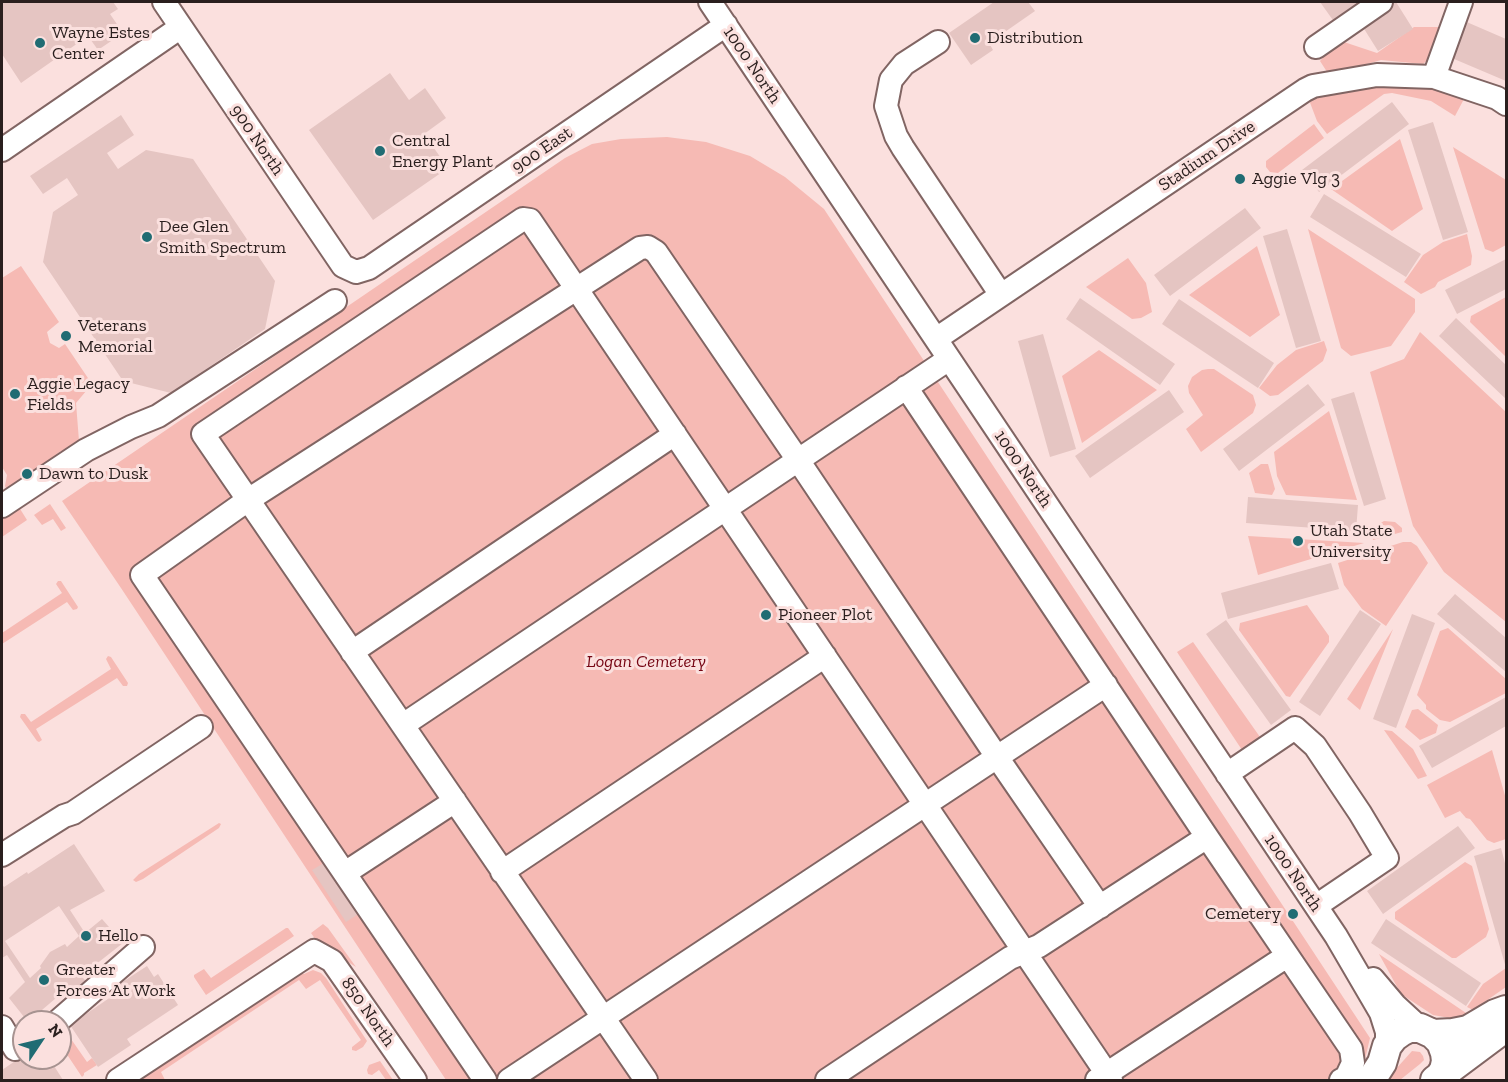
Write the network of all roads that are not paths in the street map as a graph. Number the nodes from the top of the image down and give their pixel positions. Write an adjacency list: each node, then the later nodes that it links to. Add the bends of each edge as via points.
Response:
1 (164, 2): 6 (street, 900 North)
2 (710, 2): 5 (street, 1000 North)
3 (1381, 2): 8 (street)
4 (1461, 2): 9 (street)
5 (726, 25): 12 (street, 900 East, via 369,268); 16 (street, 1000 North)
6 (181, 27): 11 (street); 12 (street, 900 North, via 343,266)
7 (938, 42): 14 (street, via 904,64 891,80 886,106 903,148)
8 (1316, 47)
9 (1434, 76): 10 (street, Stadium Drive); 14 (street, Stadium Drive, via 1377,75 1305,90)
10 (1506, 104)
11 (2, 150)
12 (356, 272)
13 (577, 288): 19 (street); 20 (street, via 640,248 656,252); 21 (street); 21 (street, via 531,220 523,219 203,434)
14 (1001, 294): 16 (street, Stadium Drive)
15 (335, 301): 22 (street, via 158,416 86,450)
16 (936, 339): 17 (street, 1000 North)
17 (949, 359): 18 (street); 30 (street, 1000 North)
18 (906, 387): 20 (street); 26 (street)
19 (675, 434): 23 (street); 24 (street)
20 (798, 460): 23 (street); 29 (street)
21 (248, 500): 24 (street); 36 (street, via 142,575)
22 (2, 506)
23 (725, 508): 25 (street); 27 (street)
24 (352, 652): 27 (street)
25 (825, 656): 32 (street); 35 (street)
26 (1106, 686): 29 (street); 33 (street)
27 (403, 725): 31 (street)
28 (201, 727): 34 (street, via 73,813)
29 (997, 757): 32 (street); 38 (street)
30 (1227, 774): 37 (street, 1000 North); 37 (street, via 1295,729 1316,746 1387,858)
31 (455, 801): 35 (street); 36 (street)
32 (926, 805): 41 (street); 45 (street)
33 (1207, 837): 38 (street); 42 (street)
34 (2, 855)
35 (502, 872): 45 (street)
36 (345, 873): 55 (street)
37 (1316, 906): 39 (street, 1000 North)
38 (1100, 907): 41 (street)
39 (1336, 936): 48 (street, 1000 North, via 1395,1005); 50 (street, 1000 North, via 1381,1014)
40 (143, 947): 43 (street)
41 (1025, 952): 51 (street); 58 (street, via 1010,958)
42 (1287, 956): 51 (street); 59 (street, via 1351,1049 1353,1063)
43 (71, 1010)
44 (1506, 1010): 48 (main road, via 1453,1034)
45 (603, 1018): 56 (street); 57 (street)
46 (2, 1027): 49 (street)
47 (1506, 1027): 52 (main road)
48 (1427, 1031): 50 (main road, via 1409,1028); 52 (main road, via 1441,1042 1445,1053 1444,1070)
49 (12, 1046)
50 (1387, 1046): 60 (main road)
51 (1105, 1078)
52 (1438, 1078)
53 (118, 1080): 54 (street, 850 North, via 314,951 332,962)
54 (415, 1080)
55 (485, 1080)
56 (509, 1080)
57 (646, 1080)
58 (827, 1080)
59 (1341, 1080)
60 (1371, 1080)

